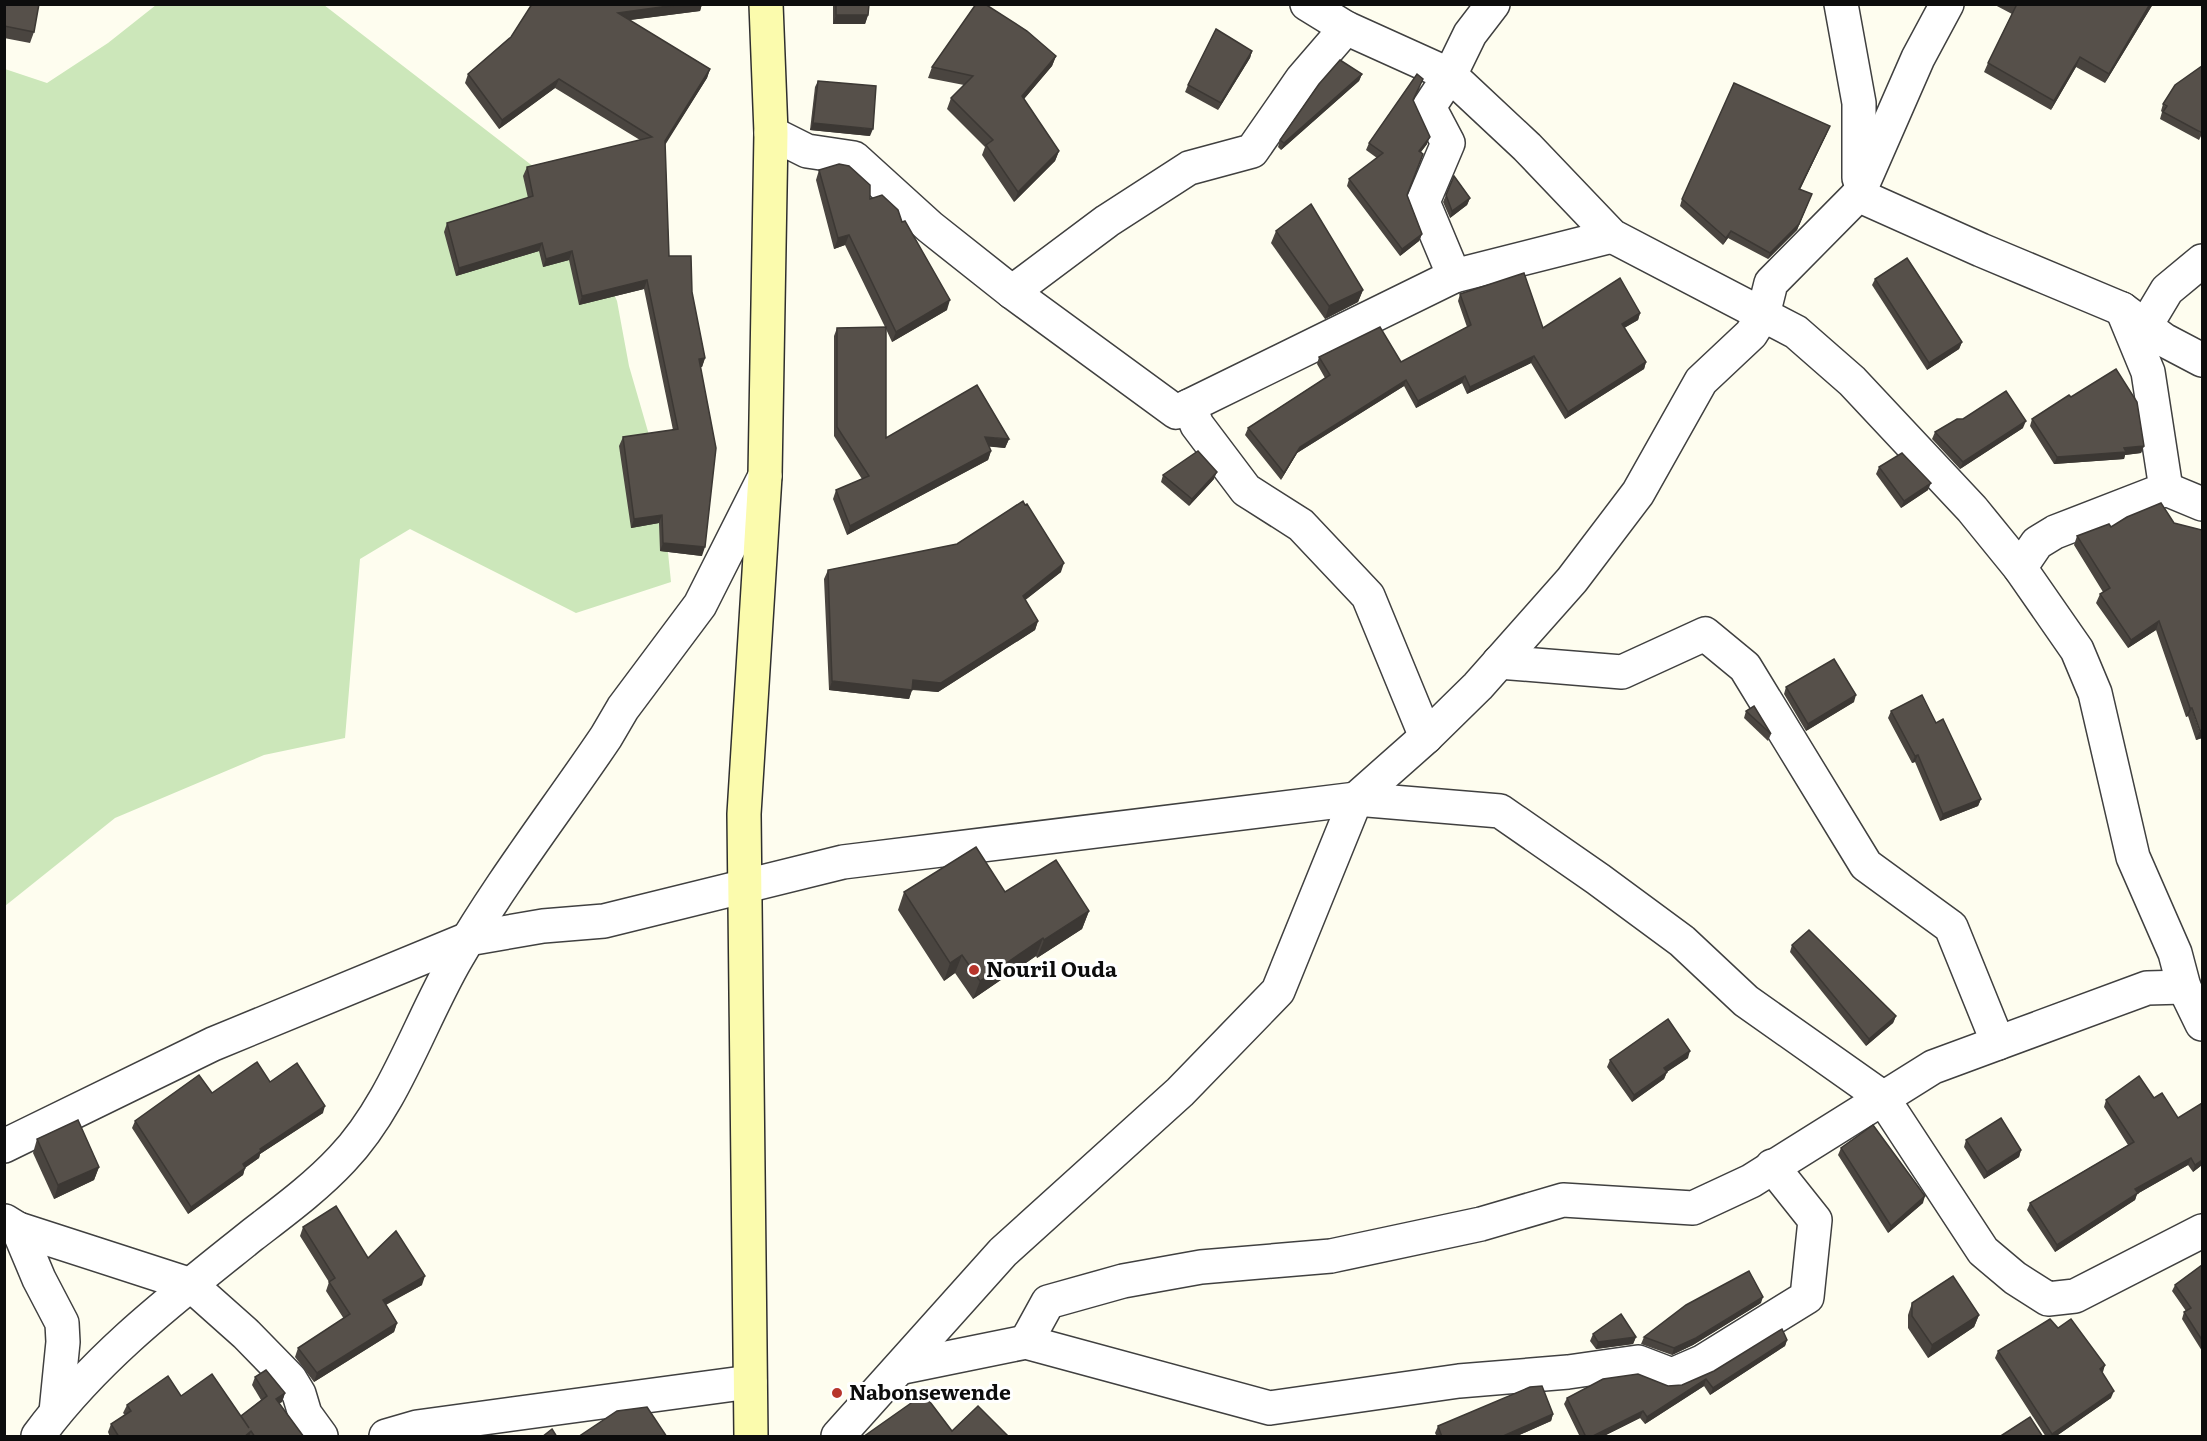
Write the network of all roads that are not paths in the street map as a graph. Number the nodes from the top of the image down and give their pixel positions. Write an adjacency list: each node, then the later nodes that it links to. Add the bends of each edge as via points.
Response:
1 (766, 4): 8 (street)
2 (1307, 4): 6 (street)
3 (1493, 4): 7 (street, via 1470,34)
4 (1841, 4): 9 (street, via 1859,103)
5 (1947, 4): 9 (street, via 1918,58)
6 (1346, 27): 7 (street); 13 (street, via 1302,79 1252,151 1189,168 1107,221)
7 (1450, 75): 10 (street, via 1527,147); 12 (street, via 1429,107 1448,143 1423,202)
8 (771, 133): 13 (street, via 807,151 854,158 930,227); 18 (street)
9 (1858, 195): 14 (street, via 1771,283); 15 (street)
10 (1612, 236): 12 (street); 14 (street)
11 (2202, 261): 15 (street)
12 (1454, 276): 17 (street)
13 (1012, 292): 17 (street, via 1176,412)
14 (1763, 315): 21 (street, via 1796,332 1852,381 1939,471); 22 (street, via 1751,334 1701,381 1638,493 1572,580)
15 (2134, 317): 16 (street, via 2164,340); 19 (street, via 2148,372)
16 (2202, 360)
17 (1189, 406): 23 (street, via 1197,425 1246,490 1301,525 1368,596)
18 (765, 476): 25 (street, via 744,814); 26 (street, via 700,604 623,708)
19 (2166, 489): 20 (street); 21 (street, via 2055,532 2037,543)
20 (2202, 504)
21 (2020, 568): 27 (street, via 2077,650 2095,693 2133,857 2175,953)
22 (1499, 662): 23 (street); 29 (street, via 1622,672 1705,634 1745,667 1866,865 1952,927)
23 (1426, 737): 24 (street)
24 (1356, 799): 25 (street, via 843,862); 30 (street, via 1500,811 1682,941 1746,1001); 37 (street, via 1278,992 1179,1092 1003,1252)
25 (745, 885): 26 (street, via 604,921 543,926); 38 (street)
26 (468, 939): 31 (street, via 213,1044); 35 (street, via 382,1103 343,1158)
27 (2184, 987): 28 (street); 29 (street, via 2147,988)
28 (2202, 1024)
29 (1998, 1043): 30 (street, via 1933,1067)
30 (1882, 1097): 32 (street); 34 (street, via 1983,1251 2048,1299 2075,1296)
31 (4, 1146)
32 (1772, 1166): 36 (street, via 1693,1208 1563,1200 1481,1224 1331,1256 1201,1268 1123,1281 1048,1302); 36 (street, via 1815,1220 1807,1296 1702,1362 1672,1375 1638,1362 1459,1381 1270,1408)
33 (11, 1225): 35 (street); 39 (street, via 62,1323 63,1342)
34 (2202, 1231)
35 (191, 1286): 39 (street, via 112,1352); 40 (street, via 290,1379 305,1414)
36 (1026, 1342): 37 (street)
37 (903, 1367): 43 (street)
38 (750, 1382): 41 (street, via 417,1427); 42 (street)
39 (47, 1424)
40 (321, 1437)
41 (386, 1437)
42 (751, 1437)
43 (838, 1437)

